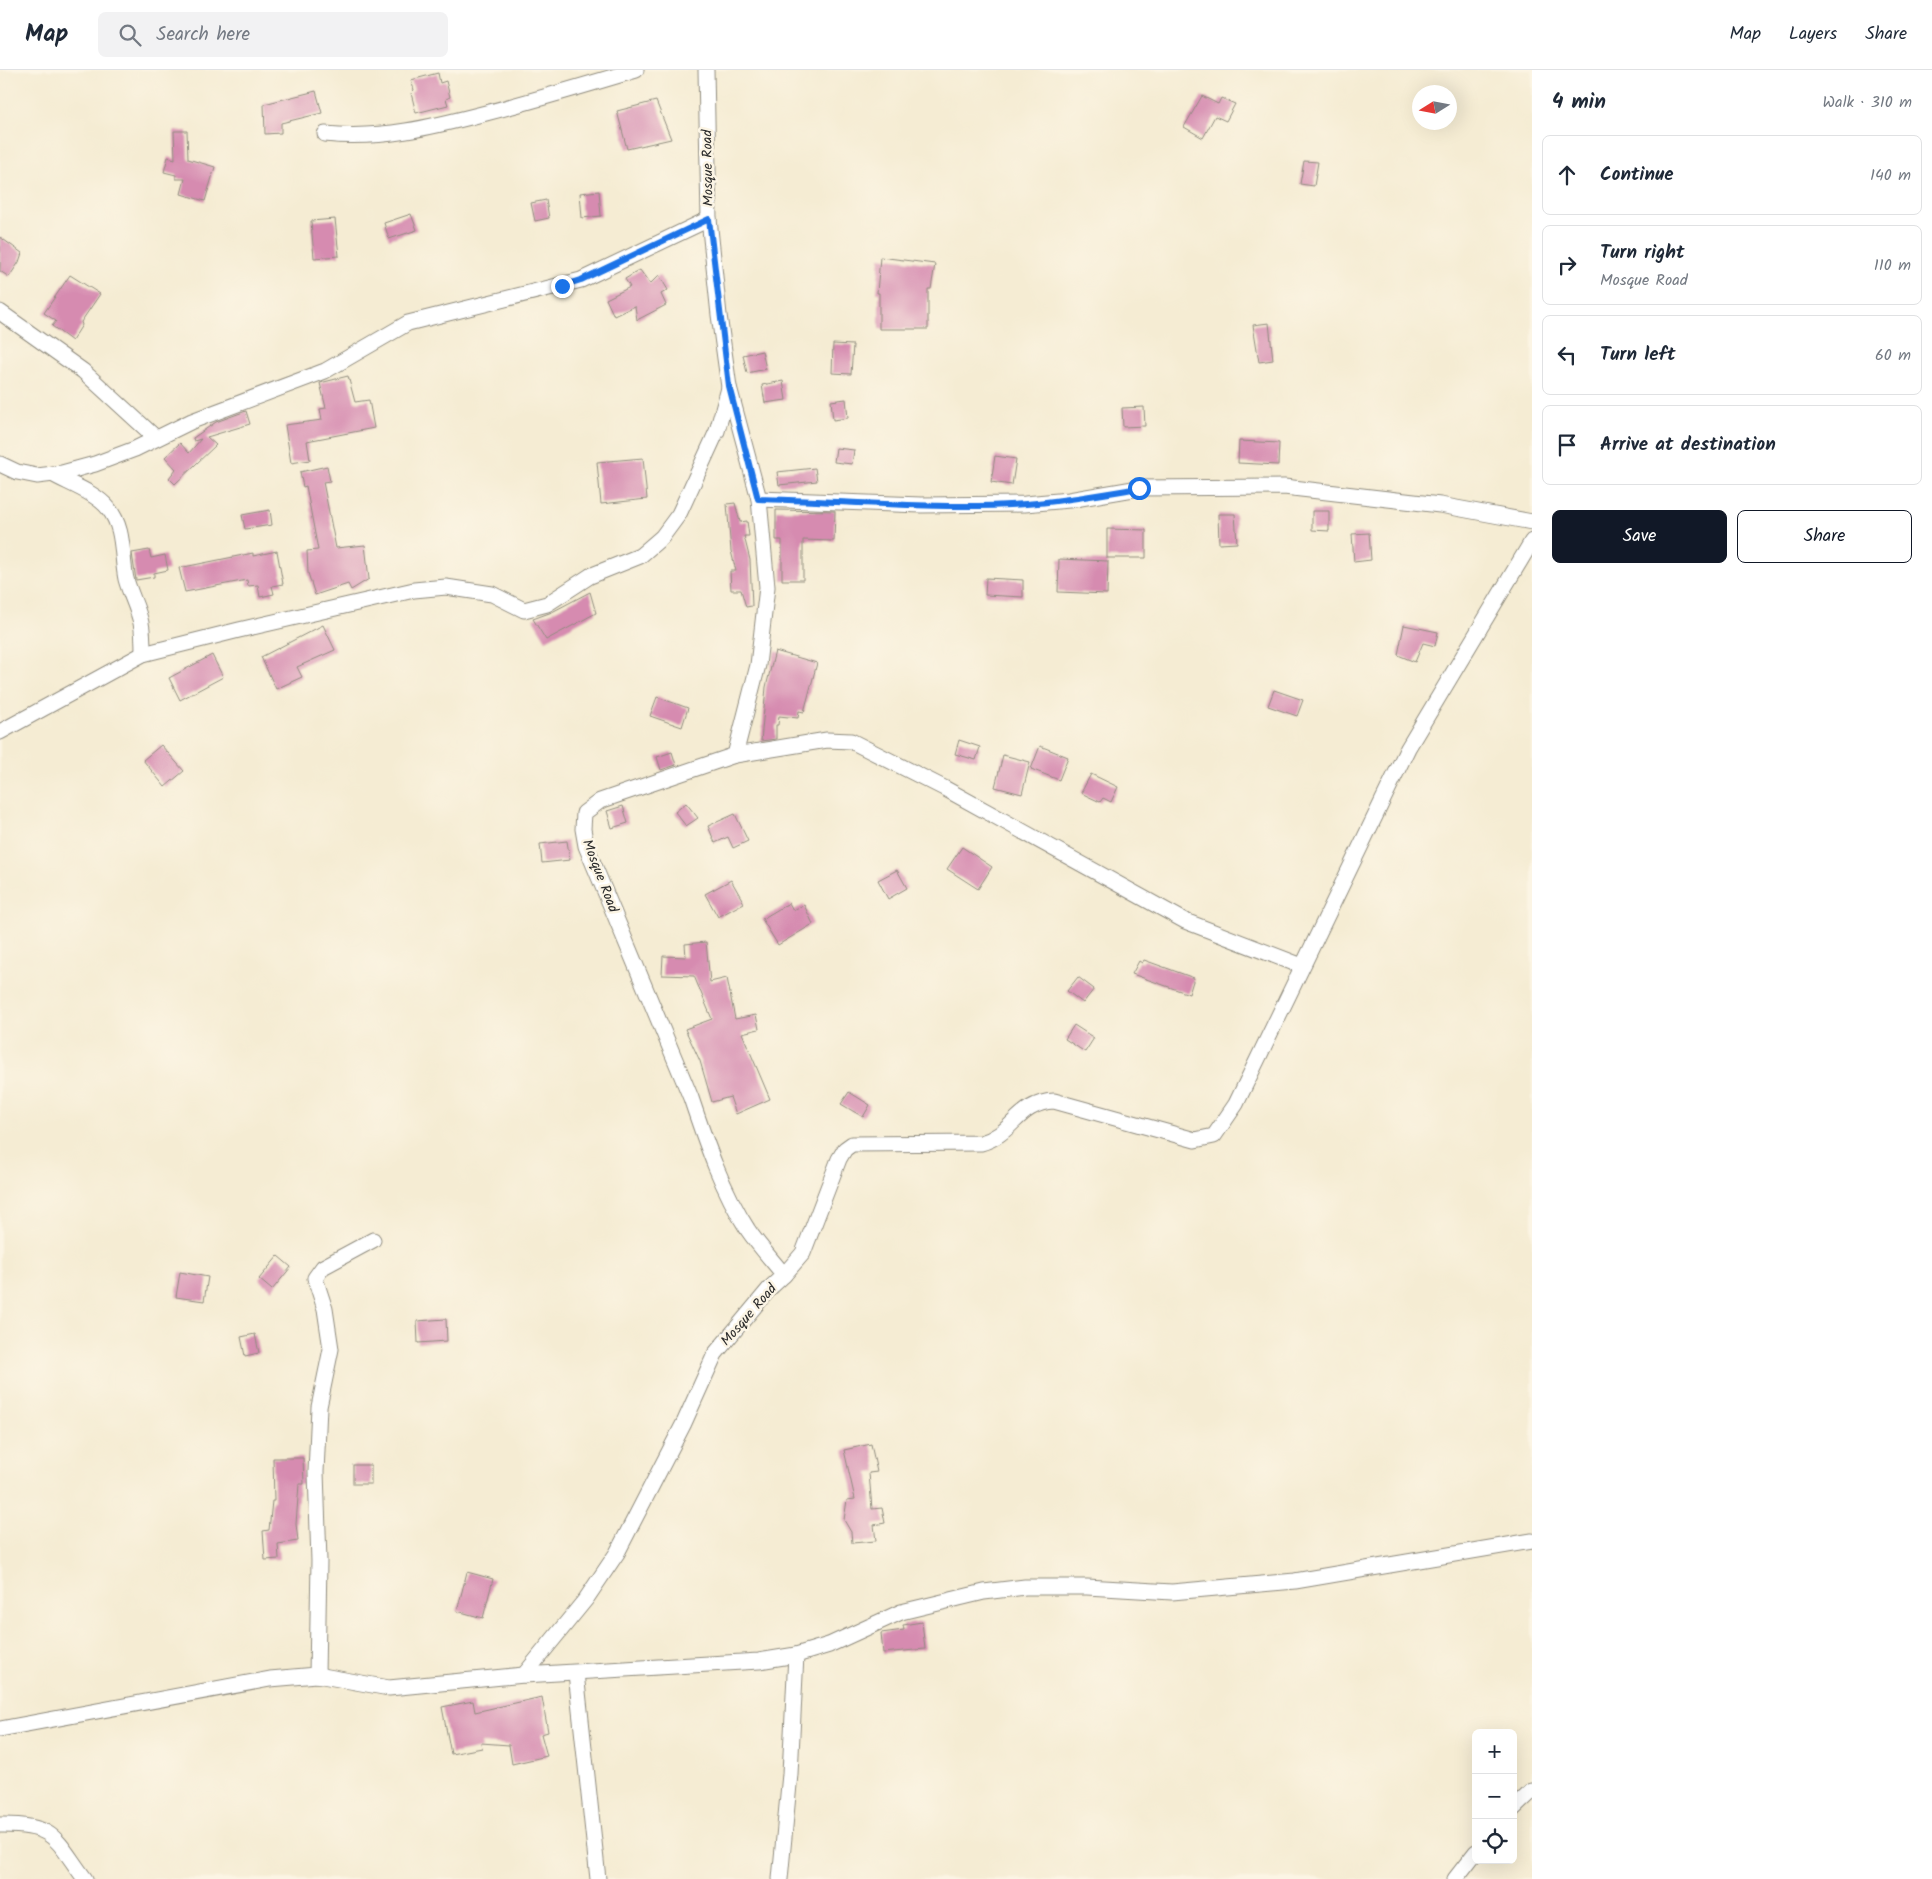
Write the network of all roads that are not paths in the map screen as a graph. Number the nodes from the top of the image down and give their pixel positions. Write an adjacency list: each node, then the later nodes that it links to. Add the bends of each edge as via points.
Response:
1 (636, 70): 3 (street, via 410,132 365,137)
2 (706, 70): 4 (street, Mosque Road)
3 (325, 134)
4 (709, 219): 6 (street, Mosque Road); 7 (street, via 581,280 408,323 333,368 192,421)
5 (0, 312): 7 (street, via 83,371)
6 (729, 386): 10 (street, Mosque Road); 13 (street, via 717,431 679,514 662,537 640,556 590,576 547,604 524,610 492,594 468,589 414,590)
7 (156, 438): 9 (street, via 95,464)
8 (0, 464): 9 (street, via 37,476)
9 (52, 474): 13 (street, via 108,507 116,519 126,577 141,622)
10 (758, 499): 11 (street, via 1024,504 1139,488 1284,487 1440,504); 15 (street, Mosque Road, via 767,587 758,665)
11 (1532, 522)
12 (1532, 541): 16 (street, via 1408,748)
13 (143, 654): 14 (street)
14 (0, 732)
15 (735, 755): 16 (street, via 827,740 851,741 944,788 1184,921); 18 (street, Mosque Road, via 600,801 584,813 583,829 586,846 728,1193 748,1230)
16 (1302, 966): 18 (street, via 1236,1104 1214,1136 1194,1140 1054,1101 1032,1106 1002,1134 981,1143 852,1144 839,1159 803,1253)
17 (373, 1240): 22 (street, via 323,1267 315,1278 325,1309 331,1349 319,1407 316,1472 319,1561)
18 (784, 1275): 23 (street, Mosque Road, via 715,1354 684,1423 617,1553 586,1600)
19 (1532, 1540): 20 (street, via 1295,1581 1172,1592 1042,1587 984,1592 901,1612 830,1644)
20 (796, 1655): 21 (street, via 759,1661); 31 (street)
21 (576, 1672): 23 (street); 30 (street)
22 (317, 1675): 23 (street, via 389,1688); 24 (street, via 270,1678)
23 (524, 1675)
24 (0, 1729)
25 (1532, 1791): 26 (street)
26 (1517, 1805)
27 (0, 1825): 29 (street, via 33,1826 47,1832 57,1839)
28 (1472, 1857): 32 (street)
29 (85, 1879)
30 (598, 1879)
31 (780, 1879)
32 (1455, 1879)

